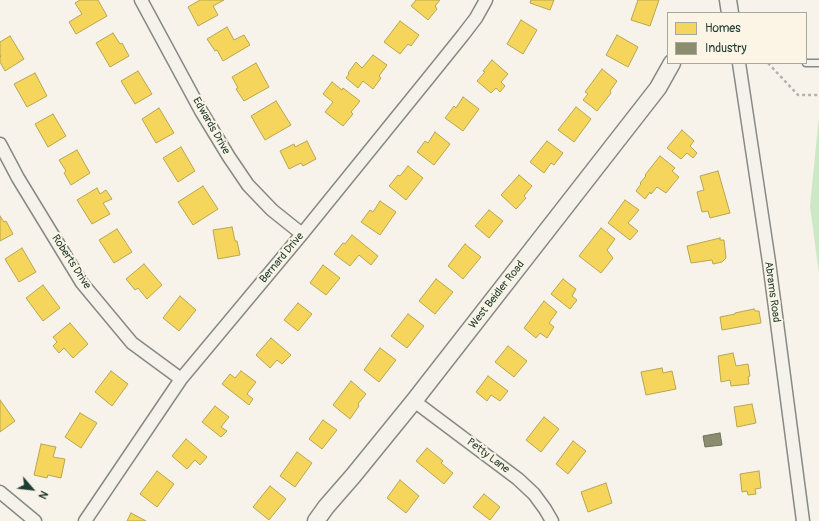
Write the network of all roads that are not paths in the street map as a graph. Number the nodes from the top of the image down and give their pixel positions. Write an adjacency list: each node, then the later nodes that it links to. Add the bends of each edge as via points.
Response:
1 (141, 0): 10 (street, Edwards Drive, via 201,111 248,186)
2 (486, 0): 10 (street, Bernard Drive, via 464,35)
3 (728, 0): 4 (street)
4 (730, 12)
5 (807, 63): 6 (lane)
6 (819, 63)
7 (671, 64): 12 (street, West Beidler Road, via 658,88)
8 (739, 64): 18 (street, Abrams Road)
9 (0, 144): 11 (street, Roberts Drive, via 82,283 132,343)
10 (302, 234): 11 (street, Bernard Drive)
11 (181, 379): 16 (street, Bernard Drive)
12 (414, 401): 14 (street, West Beidler Road, via 326,507); 17 (street, Petty Lane, via 518,479 534,494)
13 (0, 492): 15 (street)
14 (319, 520)
15 (35, 521)
16 (85, 521)
17 (552, 521)
18 (803, 521)

